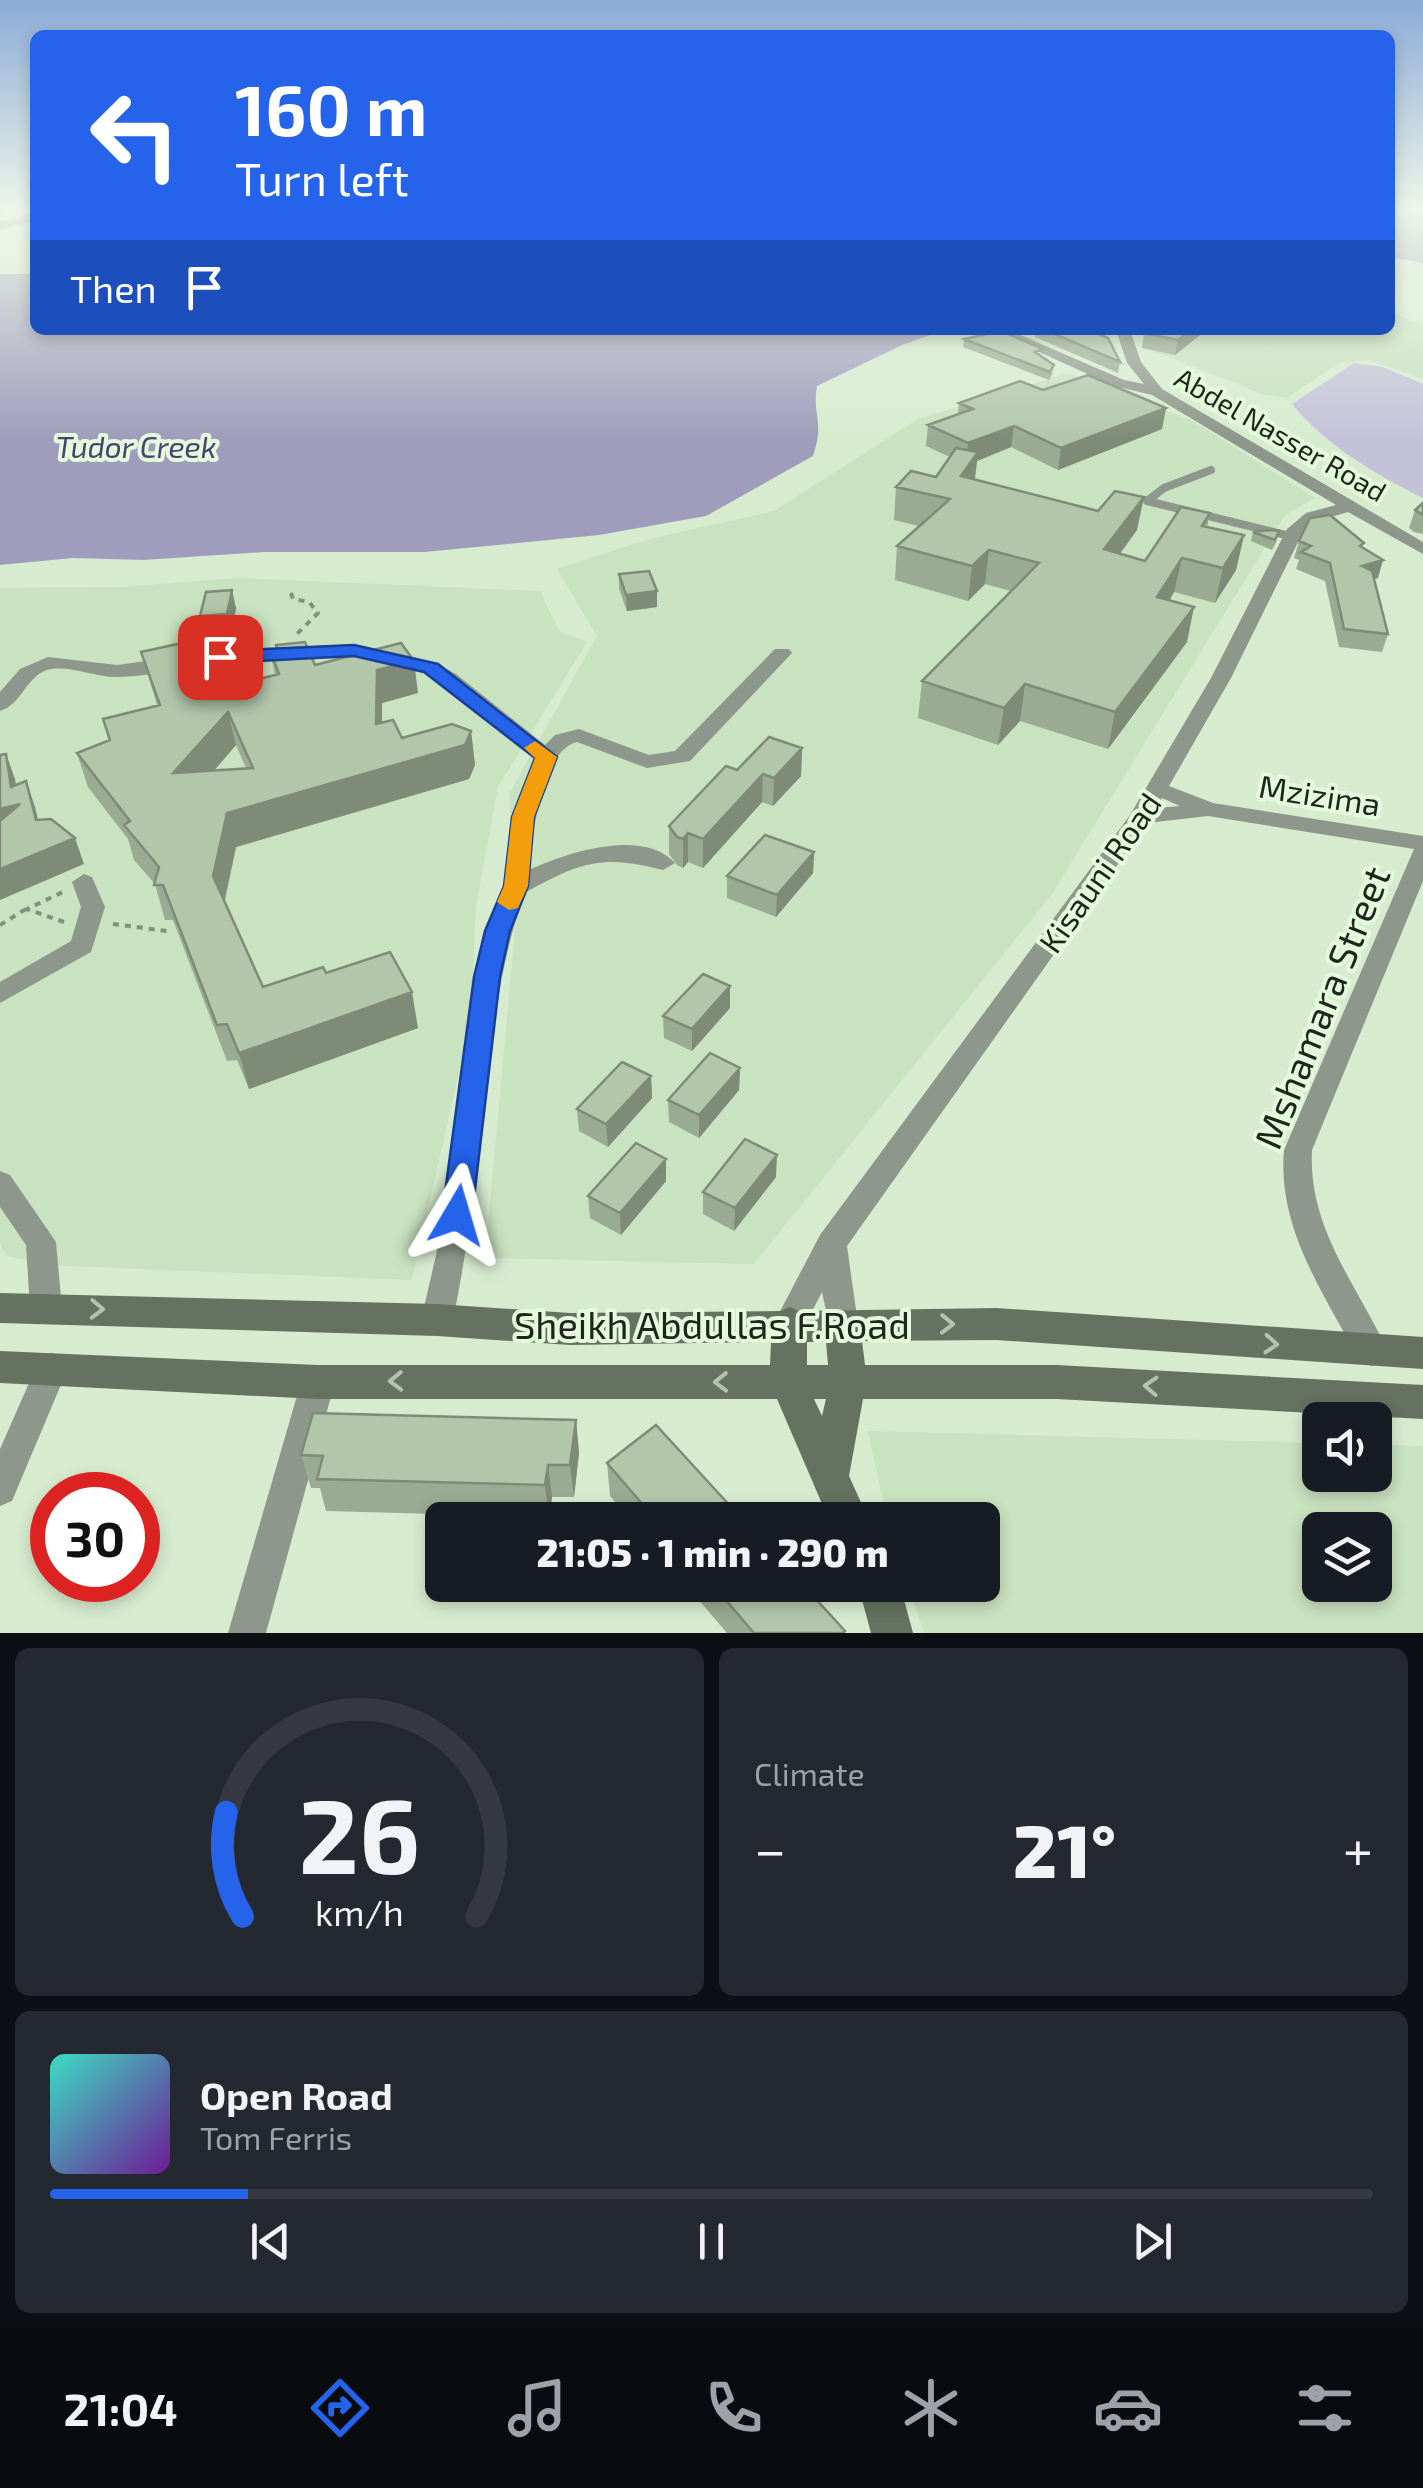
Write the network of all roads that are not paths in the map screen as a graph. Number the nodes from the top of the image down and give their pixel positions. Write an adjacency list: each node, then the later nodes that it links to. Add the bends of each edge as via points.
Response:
1 (1010, 335): 3 (street, Abdel Nasser Road)
2 (1125, 335): 3 (street)
3 (1156, 392): 5 (street, Abdel Nasser Road)
4 (1211, 470): 6 (lane, via 1147,501)
5 (1352, 506): 6 (street, via 1303,521); 7 (street, Abdel Nasser Road)
6 (1294, 536): 12 (street, Kisauni Road)
7 (1423, 548)
8 (782, 653): 11 (street, via 682,756 647,762 579,735 562,739)
9 (9, 680): 10 (street); 11 (street, via 48,663 117,670 354,650 430,668)
10 (0, 705)
11 (546, 757): 19 (street, via 523,817)
12 (1158, 789): 13 (street); 14 (street, Kisauni Road)
13 (1208, 809): 14 (street); 15 (street, Mzizima)
14 (1140, 817): 22 (street, Kisauni Road)
15 (1423, 842)
16 (1423, 853): 28 (street, Mshamara Street, via 1294,1172 1302,1216)
17 (664, 863): 19 (street, via 600,853 565,860)
18 (84, 882): 20 (street, via 93,907 82,946)
19 (516, 886): 25 (street, via 487,977)
20 (0, 994)
21 (0, 1183): 24 (street, via 42,1242)
22 (831, 1244): 26 (street, Kisauni Road); 27 (street)
23 (0, 1308): 24 (main road, Sheikh Abdullas F.Road)
24 (46, 1308): 25 (main road, Sheikh Abdullas F.Road, one-way to 25)
25 (437, 1320): 26 (main road, Sheikh Abdullas F.Road, via 570,1329)
26 (790, 1323): 27 (main road, Sheikh Abdullas F.Road); 33 (main road)
27 (842, 1324): 28 (main road, Sheikh Abdullas F.Road, one-way to 28, via 996,1324); 32 (main road)
28 (1372, 1352): 29 (main road, Sheikh Abdullas F.Road)
29 (1423, 1352)
30 (0, 1368): 31 (main road, Sheikh Abdullas F.Road)
31 (52, 1368): 34 (main road, Sheikh Abdullas F.Road); 37 (street)
32 (848, 1380): 33 (main road, Sheikh Abdullas F.Road); 35 (main road, Sheikh Abdullas F.Road, one-way to 32, via 1058,1382); 36 (main road)
33 (788, 1381): 34 (main road, Sheikh Abdullas F.Road, one-way to 34); 36 (main road)
34 (318, 1382): 40 (street)
35 (1423, 1402)
36 (830, 1476): 38 (main road)
37 (0, 1489)
38 (842, 1502)
39 (883, 1602): 41 (main road)
40 (247, 1633)
41 (892, 1633)

